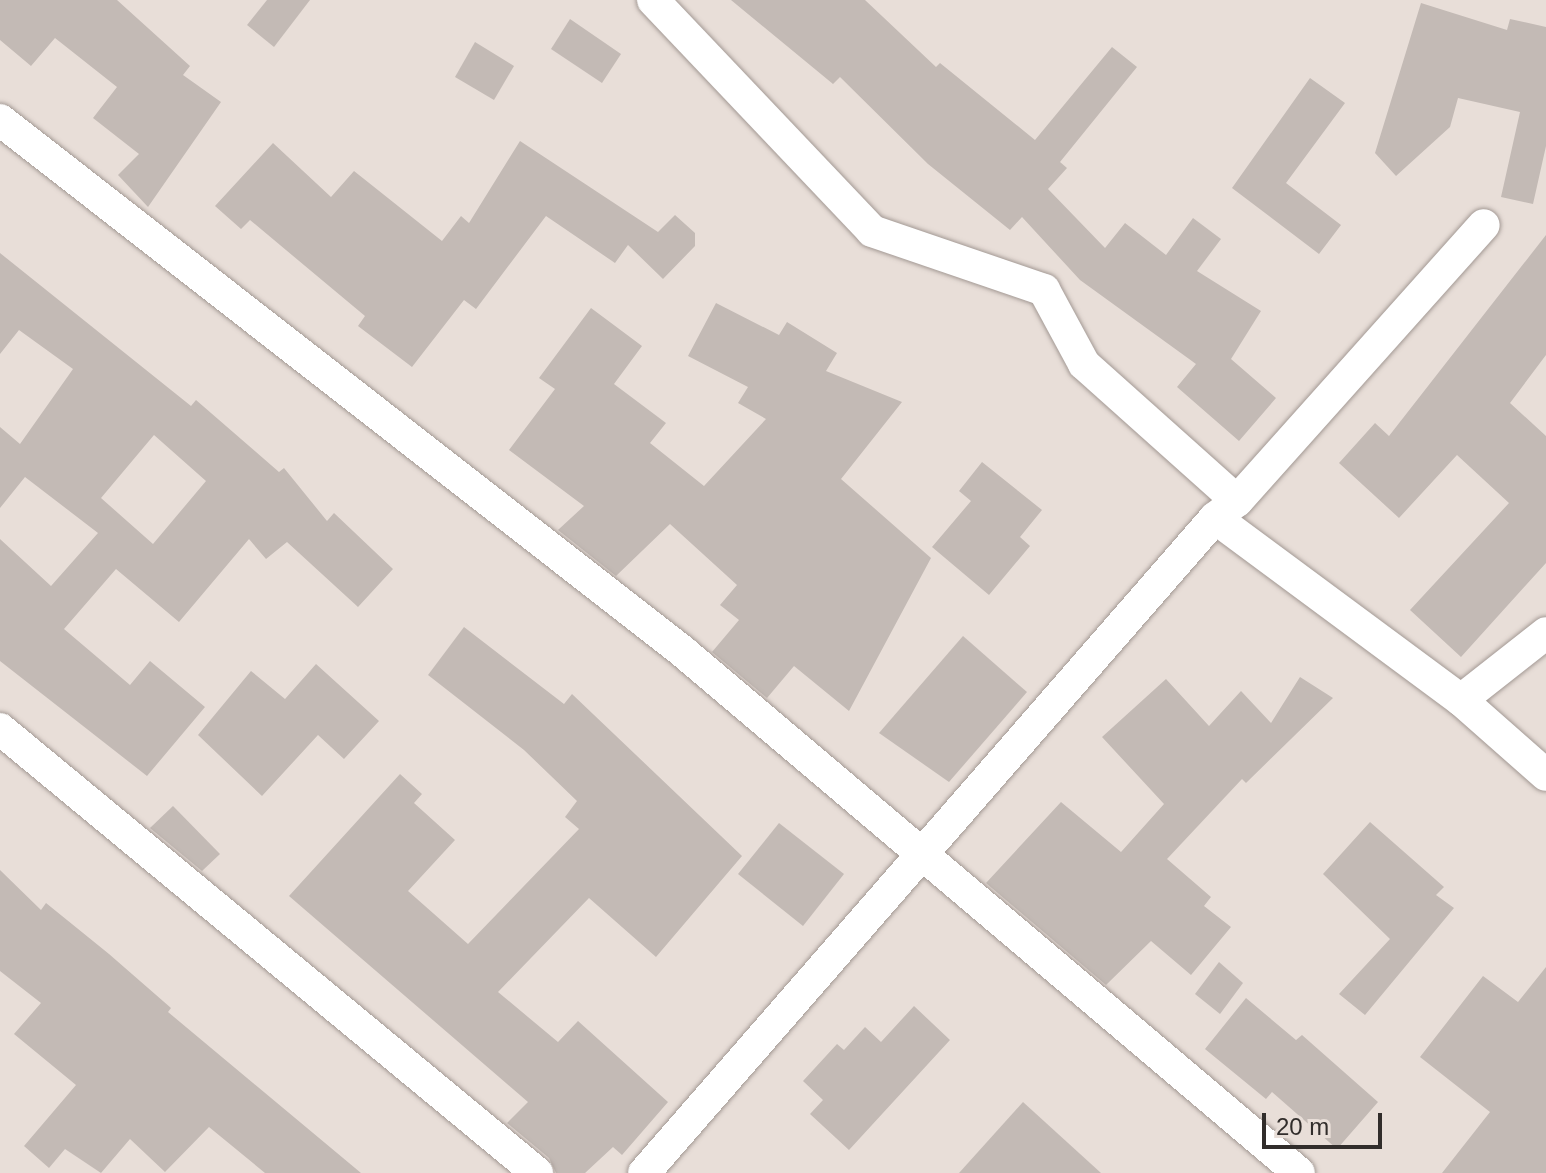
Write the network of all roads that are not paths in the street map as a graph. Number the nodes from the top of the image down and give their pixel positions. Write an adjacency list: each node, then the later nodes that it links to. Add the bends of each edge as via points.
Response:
1 (653, 0): 4 (street, via 872,231 1044,290 1084,364)
2 (0, 120): 9 (street, via 682,651)
3 (1484, 225): 4 (street)
4 (1226, 509): 6 (street); 9 (street)
5 (1546, 633): 6 (street)
6 (1461, 700): 8 (street)
7 (0, 729): 10 (street)
8 (1546, 775)
9 (925, 857): 11 (street); 12 (street)
10 (537, 1173)
11 (644, 1173)
12 (1299, 1173)

